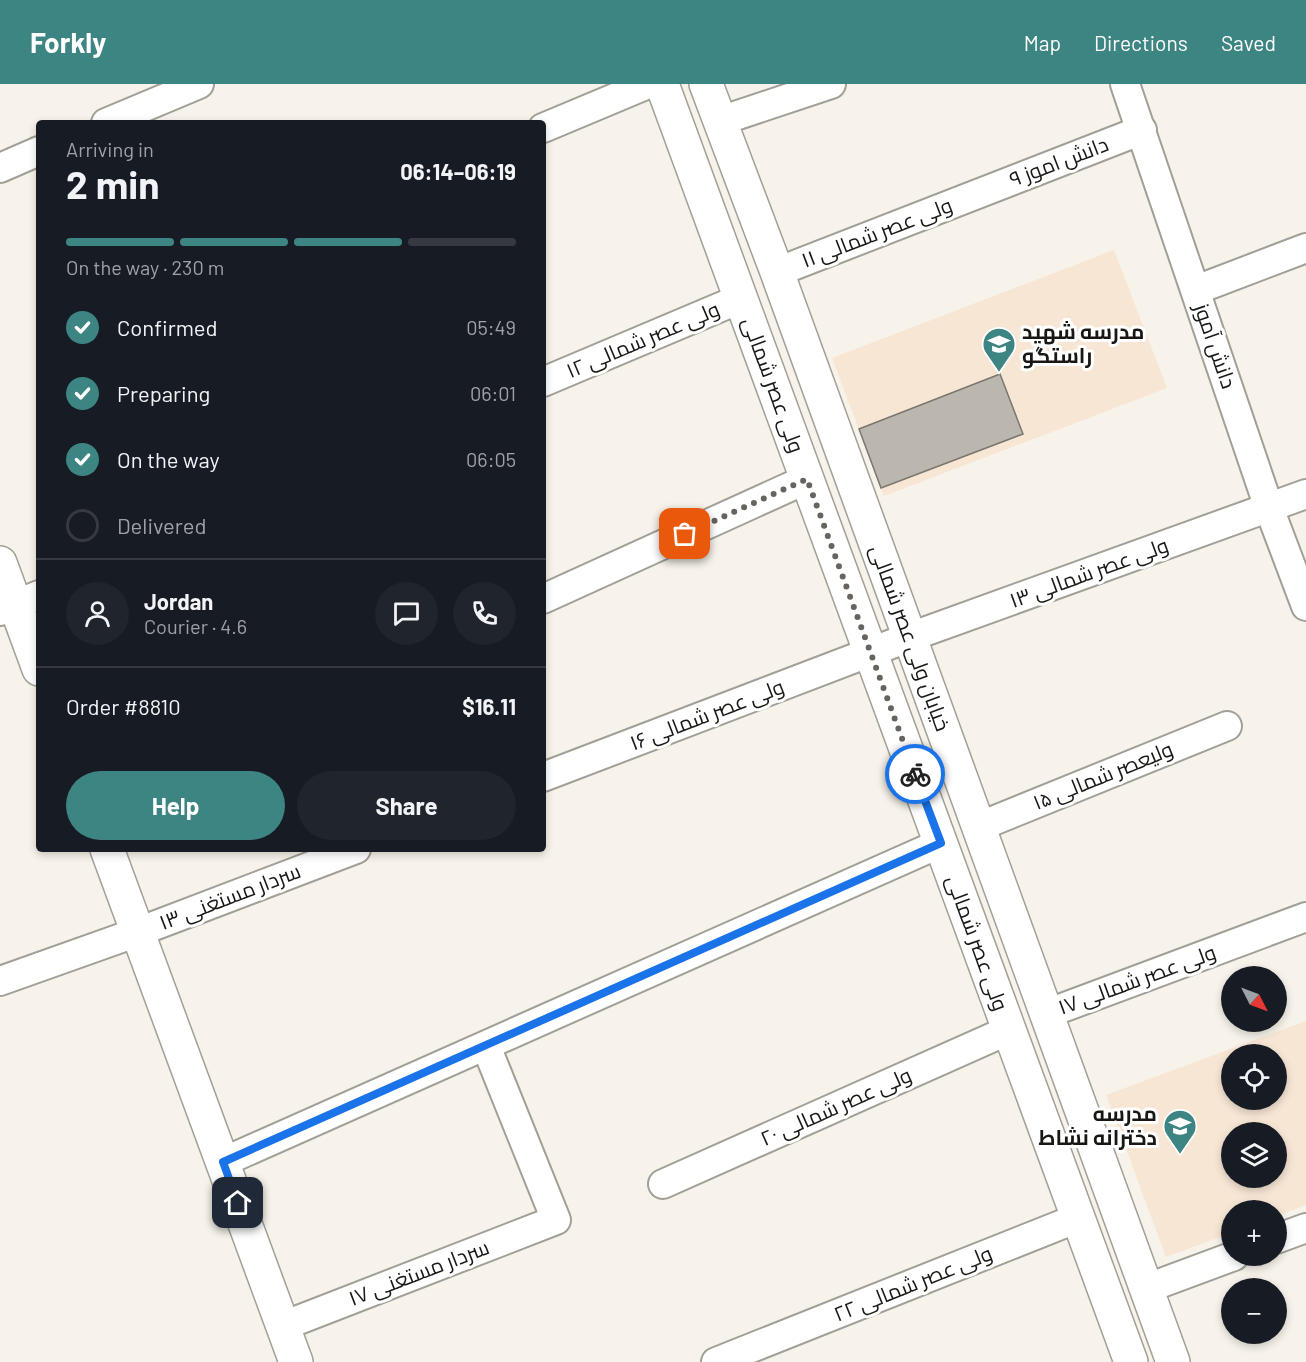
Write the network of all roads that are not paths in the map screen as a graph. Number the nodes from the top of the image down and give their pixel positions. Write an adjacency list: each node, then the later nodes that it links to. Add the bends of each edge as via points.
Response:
1 (199, 84): 7 (street)
2 (648, 84): 9 (street)
3 (662, 84): 17 (street, ولی عصر شمالی)
4 (706, 84): 8 (street, خیابان ولی عصر شمالی)
5 (831, 84): 8 (street)
6 (1125, 84): 10 (street, دانش آموز)
7 (113, 120)
8 (720, 121): 15 (street, خیابان ولی عصر شمالی)
9 (546, 127)
10 (1142, 130): 13 (street, دانش اموز ۹); 16 (street, دانش آموز)
11 (36, 153): 12 (street)
12 (0, 168)
13 (977, 194): 15 (street, ولی عصر شمالی ۱۱)
14 (1306, 248): 16 (street)
15 (777, 272): 26 (street, خیابان ولی عصر شمالی)
16 (1196, 290): 21 (street, دانش آموز)
17 (742, 298): 18 (street, ولی عصر شمالی ۱۲); 19 (street, ولی عصر شمالی)
18 (546, 381)
19 (807, 479): 23 (street); 27 (street, ولی عصر شمالی)
20 (1306, 494): 21 (street, ولی عصر شمالی ۱۳)
21 (1269, 508): 25 (street, دانش آموز); 26 (street, ولی عصر شمالی ۱۳)
22 (0, 563): 24 (street)
23 (546, 598)
24 (18, 604): 28 (street)
25 (1306, 606)
26 (910, 637): 27 (street, ولی عصر شمالی ۱۳); 31 (street, خیابان ولی عصر شمالی)
27 (871, 652): 30 (street, ولی عصر شمالی ۱۶); 32 (street, ولی عصر شمالی)
28 (36, 660)
29 (1227, 726): 31 (street, ولیعصر شمالی ۱۵)
30 (546, 776)
31 (978, 827): 38 (street, خیابان ولی عصر شمالی)
32 (941, 843): 39 (street, ولی عصر شمالی); 40 (street)
33 (108, 852): 36 (street)
34 (348, 852): 36 (street, سردار مستغنی ۱۳)
35 (1306, 917): 38 (street, ولی عصر شمالی ۱۷)
36 (138, 932): 37 (street); 41 (street)
37 (0, 981)
38 (1046, 1014): 47 (street, خیابان ولی عصر شمالی)
39 (1009, 1030): 42 (street, ولی عصر شمالی ۲۰); 43 (street, ولی عصر شمالی)
40 (486, 1046): 41 (street); 48 (street, سردار مستغنی ۱۷, via 556,1220)
41 (223, 1162): 48 (street)
42 (663, 1184)
43 (1078, 1218): 50 (street, ولی عصر شمالی ۲۲); 51 (street, ولی عصر شمالی)
44 (1306, 1228): 45 (street)
45 (1287, 1235)
46 (1221, 1261): 47 (street)
47 (1145, 1289): 52 (street, خیابان ولی عصر شمالی)
48 (283, 1326): 49 (street)
49 (296, 1362)
50 (716, 1362)
51 (1131, 1362)
52 (1173, 1362)

